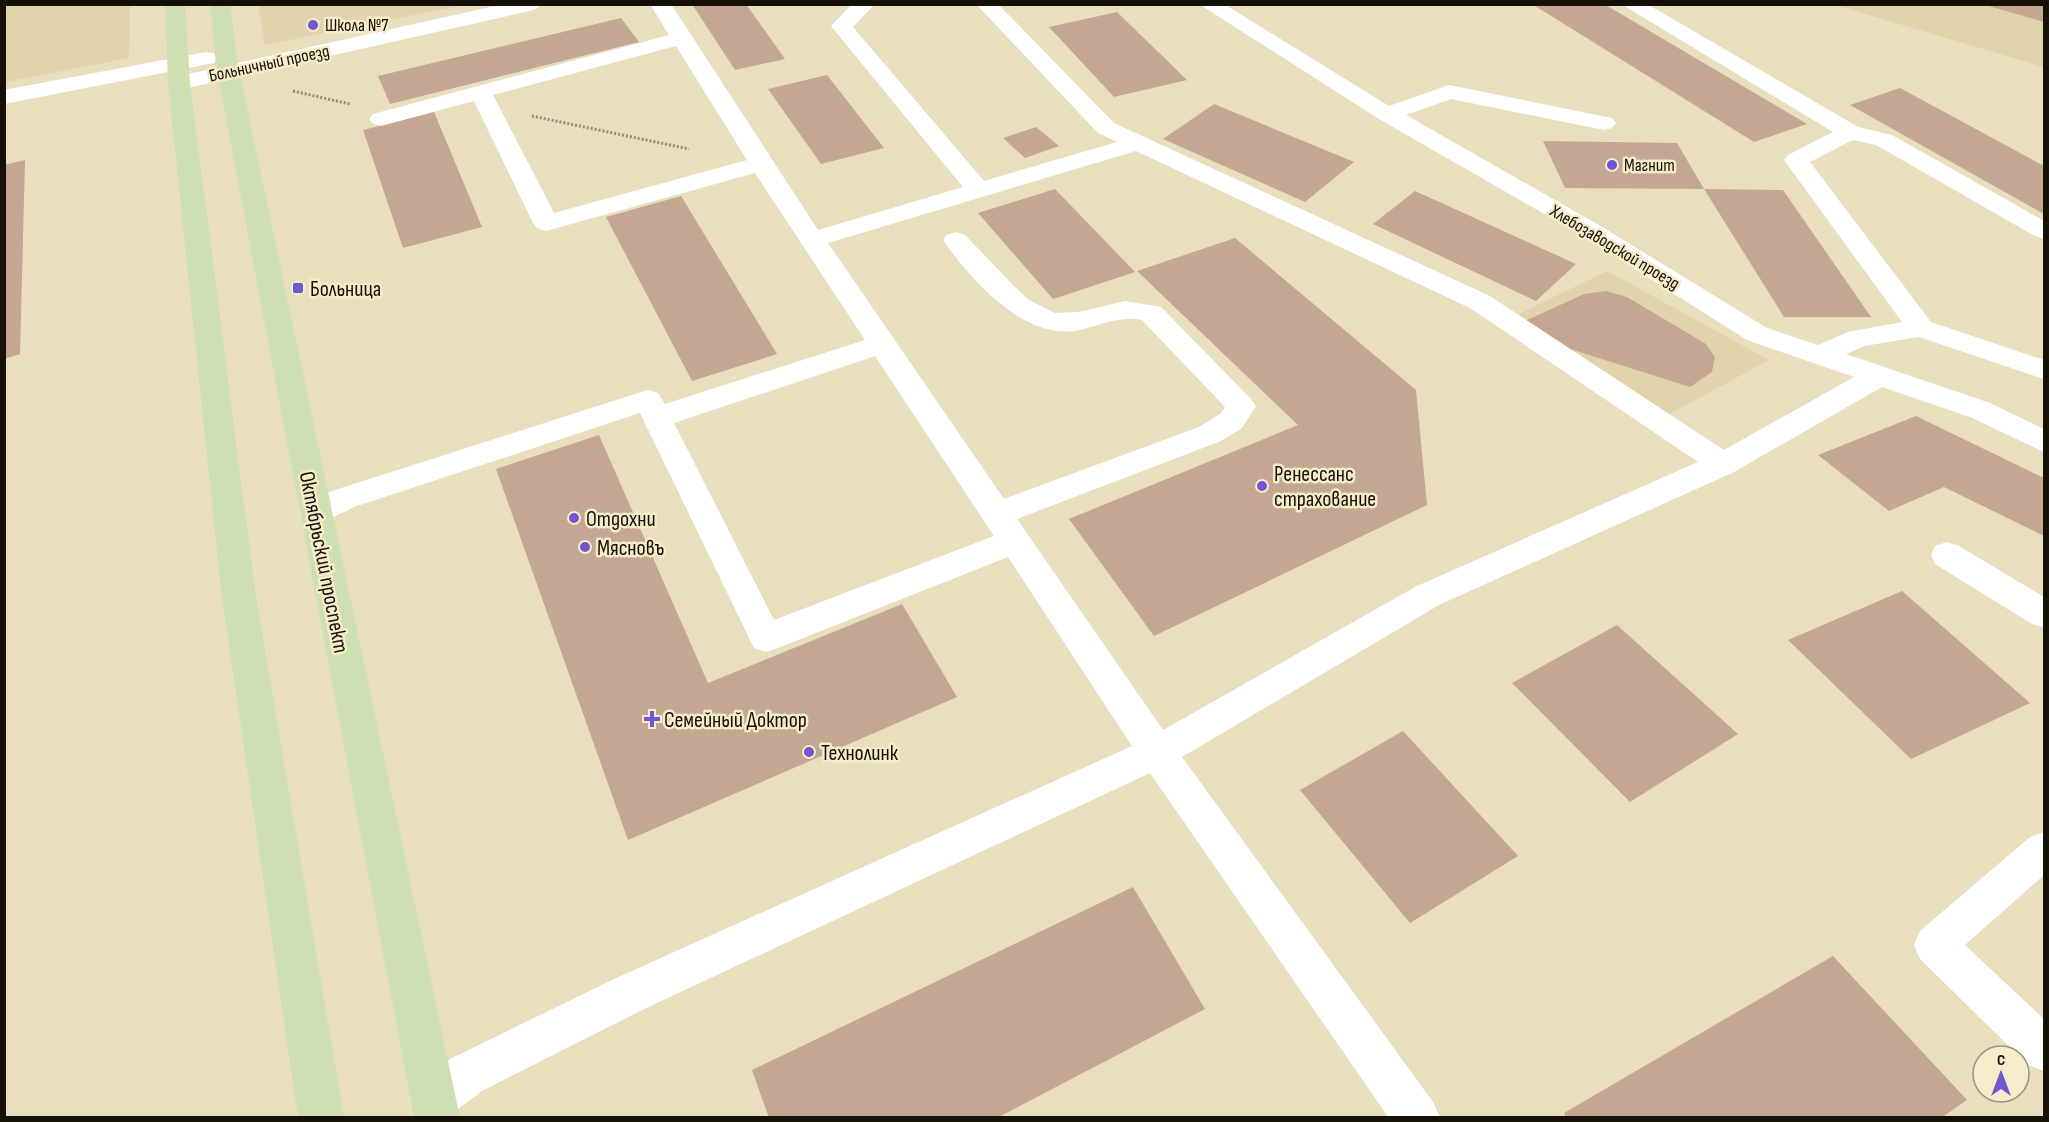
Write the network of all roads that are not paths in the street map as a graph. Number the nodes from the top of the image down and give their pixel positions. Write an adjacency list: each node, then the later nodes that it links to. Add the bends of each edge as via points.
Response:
1 (175, 4): 11 (main road)
2 (220, 4): 10 (main road, Октябрьский проспект)
3 (534, 4): 10 (street, Больничный проезд)
4 (660, 4): 9 (street)
5 (865, 4): 20 (street, via 841,26)
6 (986, 4): 18 (street, via 1106,128)
7 (1209, 4): 14 (street, Хлебозаводской проезд)
8 (1631, 4): 17 (street)
9 (680, 38): 13 (street); 19 (street)
10 (227, 63): 11 (street, Больничный проезд); 32 (main road, Октябрьский проспект)
11 (179, 73): 12 (street, Больничный проезд); 41 (main road, via 238,590)
12 (4, 97)
13 (485, 99): 15 (street); 19 (street, via 546,223)
14 (1387, 114): 16 (street, via 1449,92); 26 (street, Хлебозаводской проезд, via 1595,233 1758,334)
15 (388, 116)
16 (1604, 123)
17 (1850, 132): 21 (street, via 1884,140); 24 (street, via 1796,160)
18 (1138, 143): 20 (street); 31 (street, via 1480,302)
19 (760, 165): 22 (street)
20 (979, 190): 22 (street)
21 (2044, 231)
22 (811, 240): 25 (street)
23 (956, 240): 33 (street, via 1019,307 1039,317 1065,323 1112,309 1132,308 1151,314 1241,406 1230,422 1210,434)
24 (1921, 328): 26 (street, via 1858,338); 27 (street)
25 (881, 344): 29 (street); 33 (street)
26 (1820, 355): 28 (street, Хлебозаводской проезд)
27 (2044, 370)
28 (1879, 376): 30 (street, Хлебозаводской проезд, via 1980,410); 31 (street)
29 (656, 418): 32 (street, via 648,400 343,499); 34 (street, via 766,638)
30 (2044, 441)
31 (1724, 464): 37 (street, via 1427,596)
32 (315, 512): 40 (main road, Октябрьский проспект)
33 (997, 514): 34 (street)
34 (1015, 541): 37 (street)
35 (1947, 555): 36 (street)
36 (2044, 614)
37 (1157, 752): 40 (street, via 627,995 466,1075); 42 (street)
38 (2044, 850): 39 (street, via 1935,945)
39 (2044, 1049)
40 (435, 1109)
41 (321, 1118)
42 (1417, 1118)

